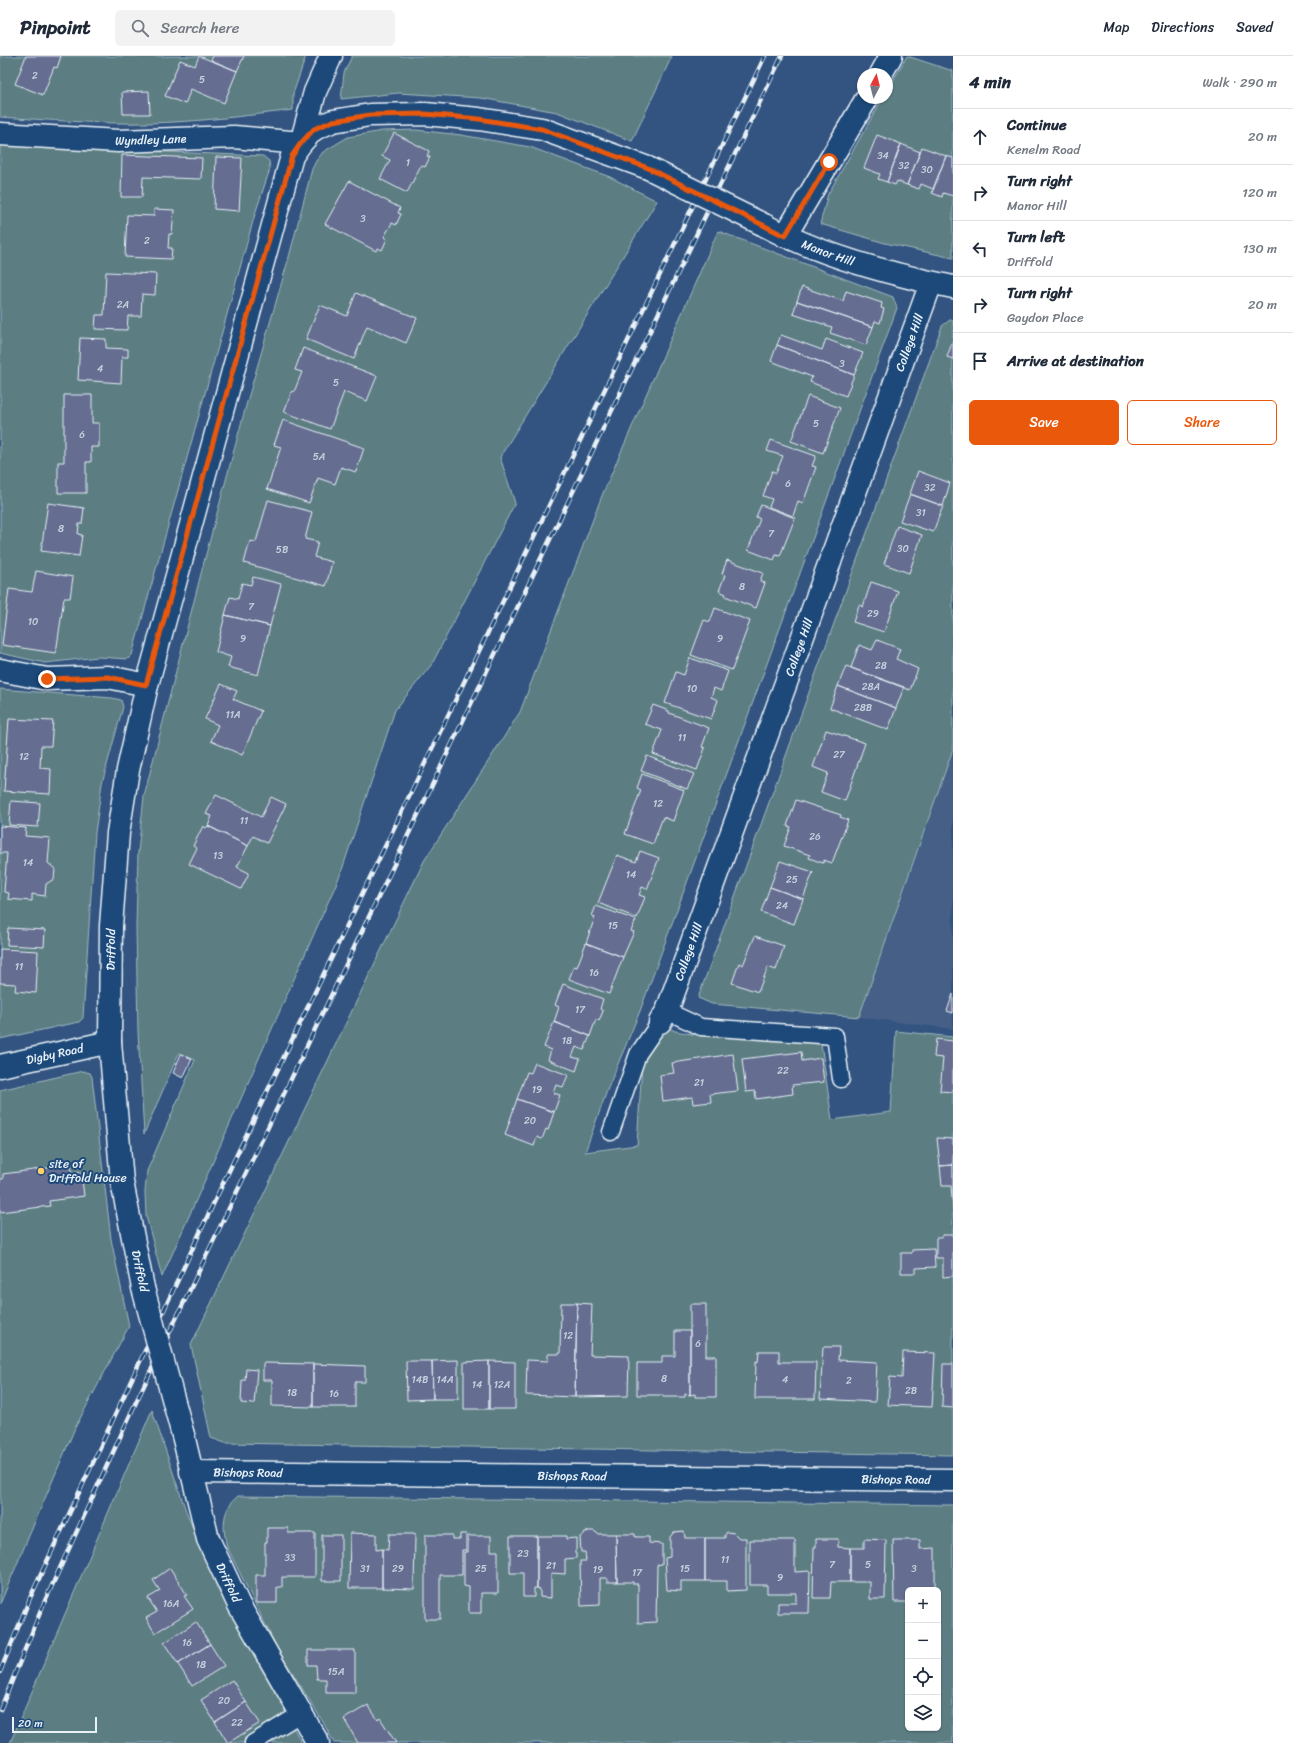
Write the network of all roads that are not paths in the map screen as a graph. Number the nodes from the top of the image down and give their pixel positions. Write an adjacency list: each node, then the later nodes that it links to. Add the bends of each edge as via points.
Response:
1 (331, 56): 6 (street, via 315,92)
2 (891, 56): 3 (street)
3 (884, 68)
4 (863, 104): 7 (street)
5 (0, 134): 6 (street, Wyndley Lane, via 118,141 234,137)
6 (301, 143): 7 (street, Manor Hill, bridge, via 314,129 333,121 370,115 425,114 542,129 648,168); 11 (street, Driffold, via 292,156)
7 (785, 236): 8 (street, Manor Hill, via 862,264)
8 (931, 283): 9 (street, Manor Hill); 12 (street, College Hill)
9 (953, 287)
10 (0, 670): 11 (street, via 47,679 108,677)
11 (146, 685): 13 (street, Driffold, via 118,833 111,926)
12 (663, 1017): 15 (lane, via 701,1027 835,1036); 16 (lane, College Hill, via 638,1054)
13 (110, 1042): 14 (street, Digby Road); 17 (street, Driffold, bridge, via 122,1182 143,1288)
14 (0, 1066)
15 (841, 1079)
16 (611, 1132)
17 (191, 1472): 18 (street, Bishops Road); 19 (street, Driffold, via 208,1539 239,1605)
18 (953, 1480)
19 (300, 1714): 20 (lane); 21 (street, Driffold)
20 (253, 1743)
21 (318, 1743)

